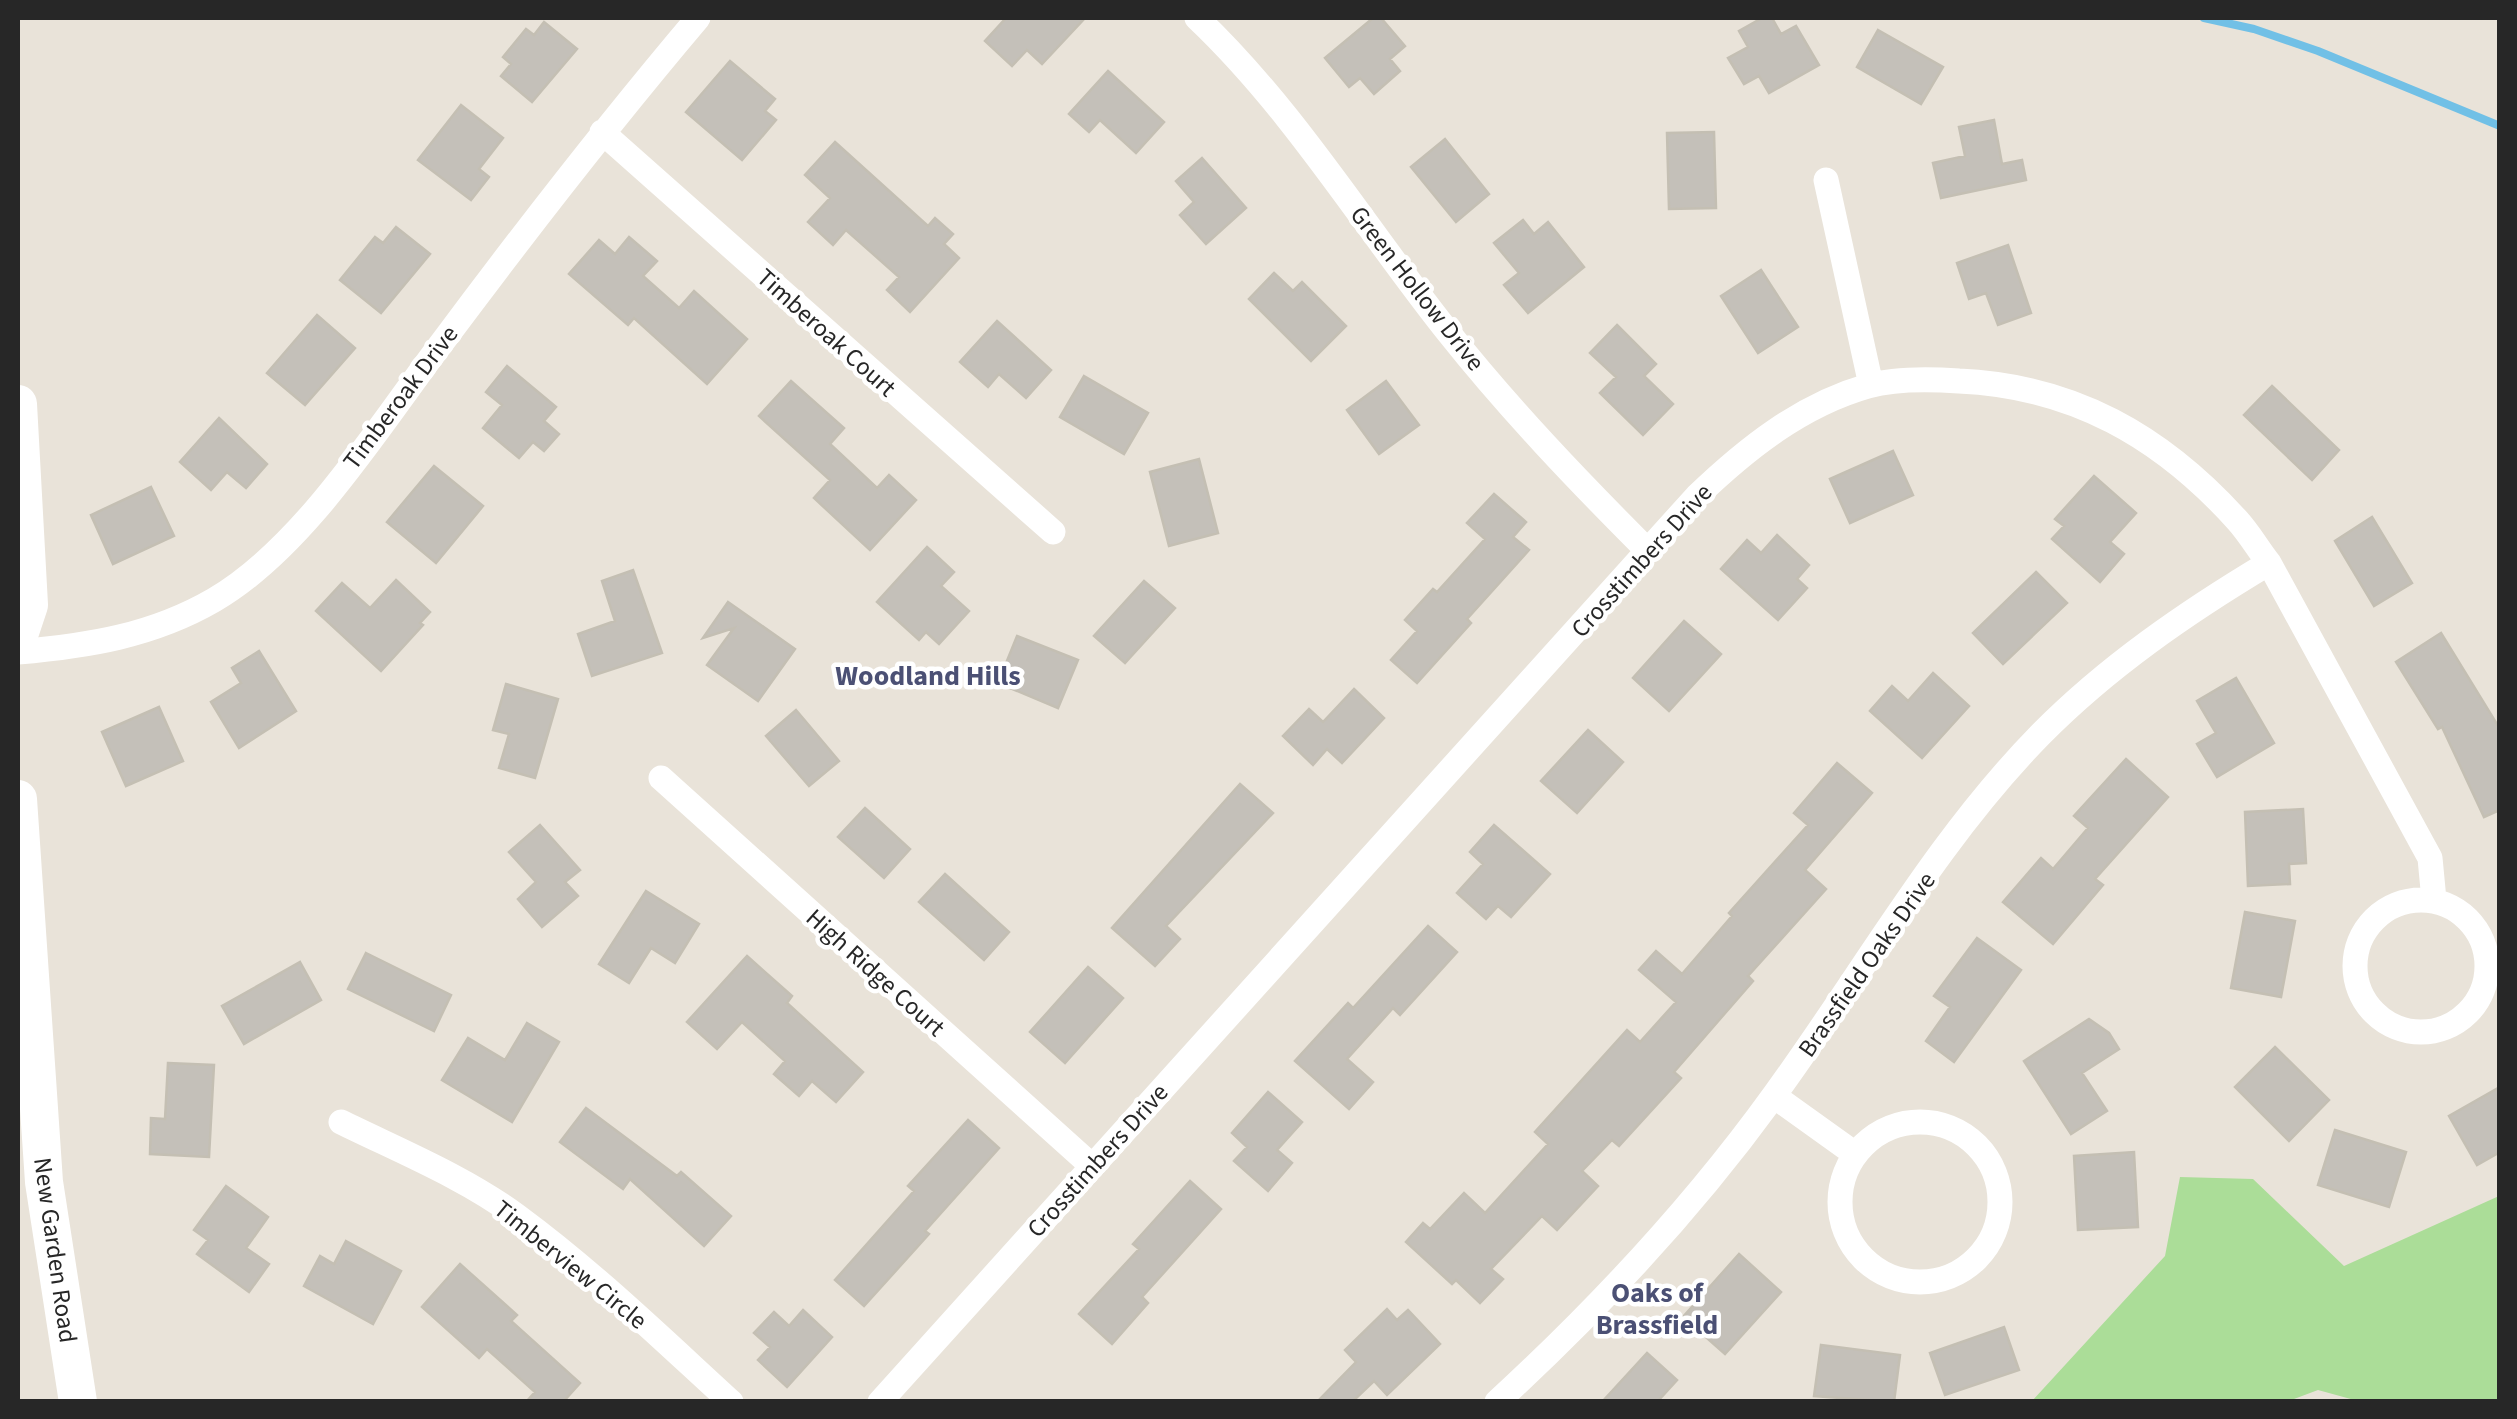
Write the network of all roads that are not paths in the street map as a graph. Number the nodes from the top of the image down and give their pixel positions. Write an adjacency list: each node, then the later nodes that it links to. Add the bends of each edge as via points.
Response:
1 (698, 18): 3 (street, Timberoak Drive)
2 (1197, 18): 8 (street, Green Hollow Drive, via 1338,184 1448,333 1558,460)
3 (602, 132): 7 (street, Timberoak Court); 11 (street, Timberoak Drive, via 286,544 217,599 171,622 77,647)
4 (1826, 180): 5 (street)
5 (1871, 384): 8 (street, Crosstimbers Drive, via 1776,428 1733,461); 9 (street, Crosstimbers Drive, via 1982,382 2051,394 2097,413 2160,450 2205,487)
6 (18, 404): 10 (main road, via 29,604)
7 (1053, 532)
8 (1648, 550): 18 (street, Crosstimbers Drive)
9 (2268, 563): 14 (street, Crosstimbers Drive, via 2430,858); 15 (street, Brassfield Oaks Drive, via 2156,636 2040,734 1969,817)
10 (18, 638)
11 (18, 652)
12 (661, 778): 18 (street, High Ridge Court)
13 (18, 799): 19 (main road, New Garden Road, via 44,1182)
14 (2434, 900): 14 (street, via 2389,907 2359,940 2357,986 2367,1006 2403,1031 2424,1033 2463,1018 2486,982 2485,951 2472,922)
15 (1774, 1096): 17 (street); 22 (street, Brassfield Oaks Drive, via 1612,1289)
16 (341, 1122): 20 (street, Timberview Circle, via 515,1214)
17 (1856, 1154): 17 (street, via 1843,1178 1842,1218 1858,1254 1879,1272 1904,1282 1931,1282 1979,1258 2001,1213 1994,1167 1980,1147 1940,1123 1916,1121 1872,1137)
18 (1092, 1166): 21 (street, Crosstimbers Drive)
19 (78, 1402)
20 (732, 1402)
21 (880, 1402)
22 (1496, 1402)

